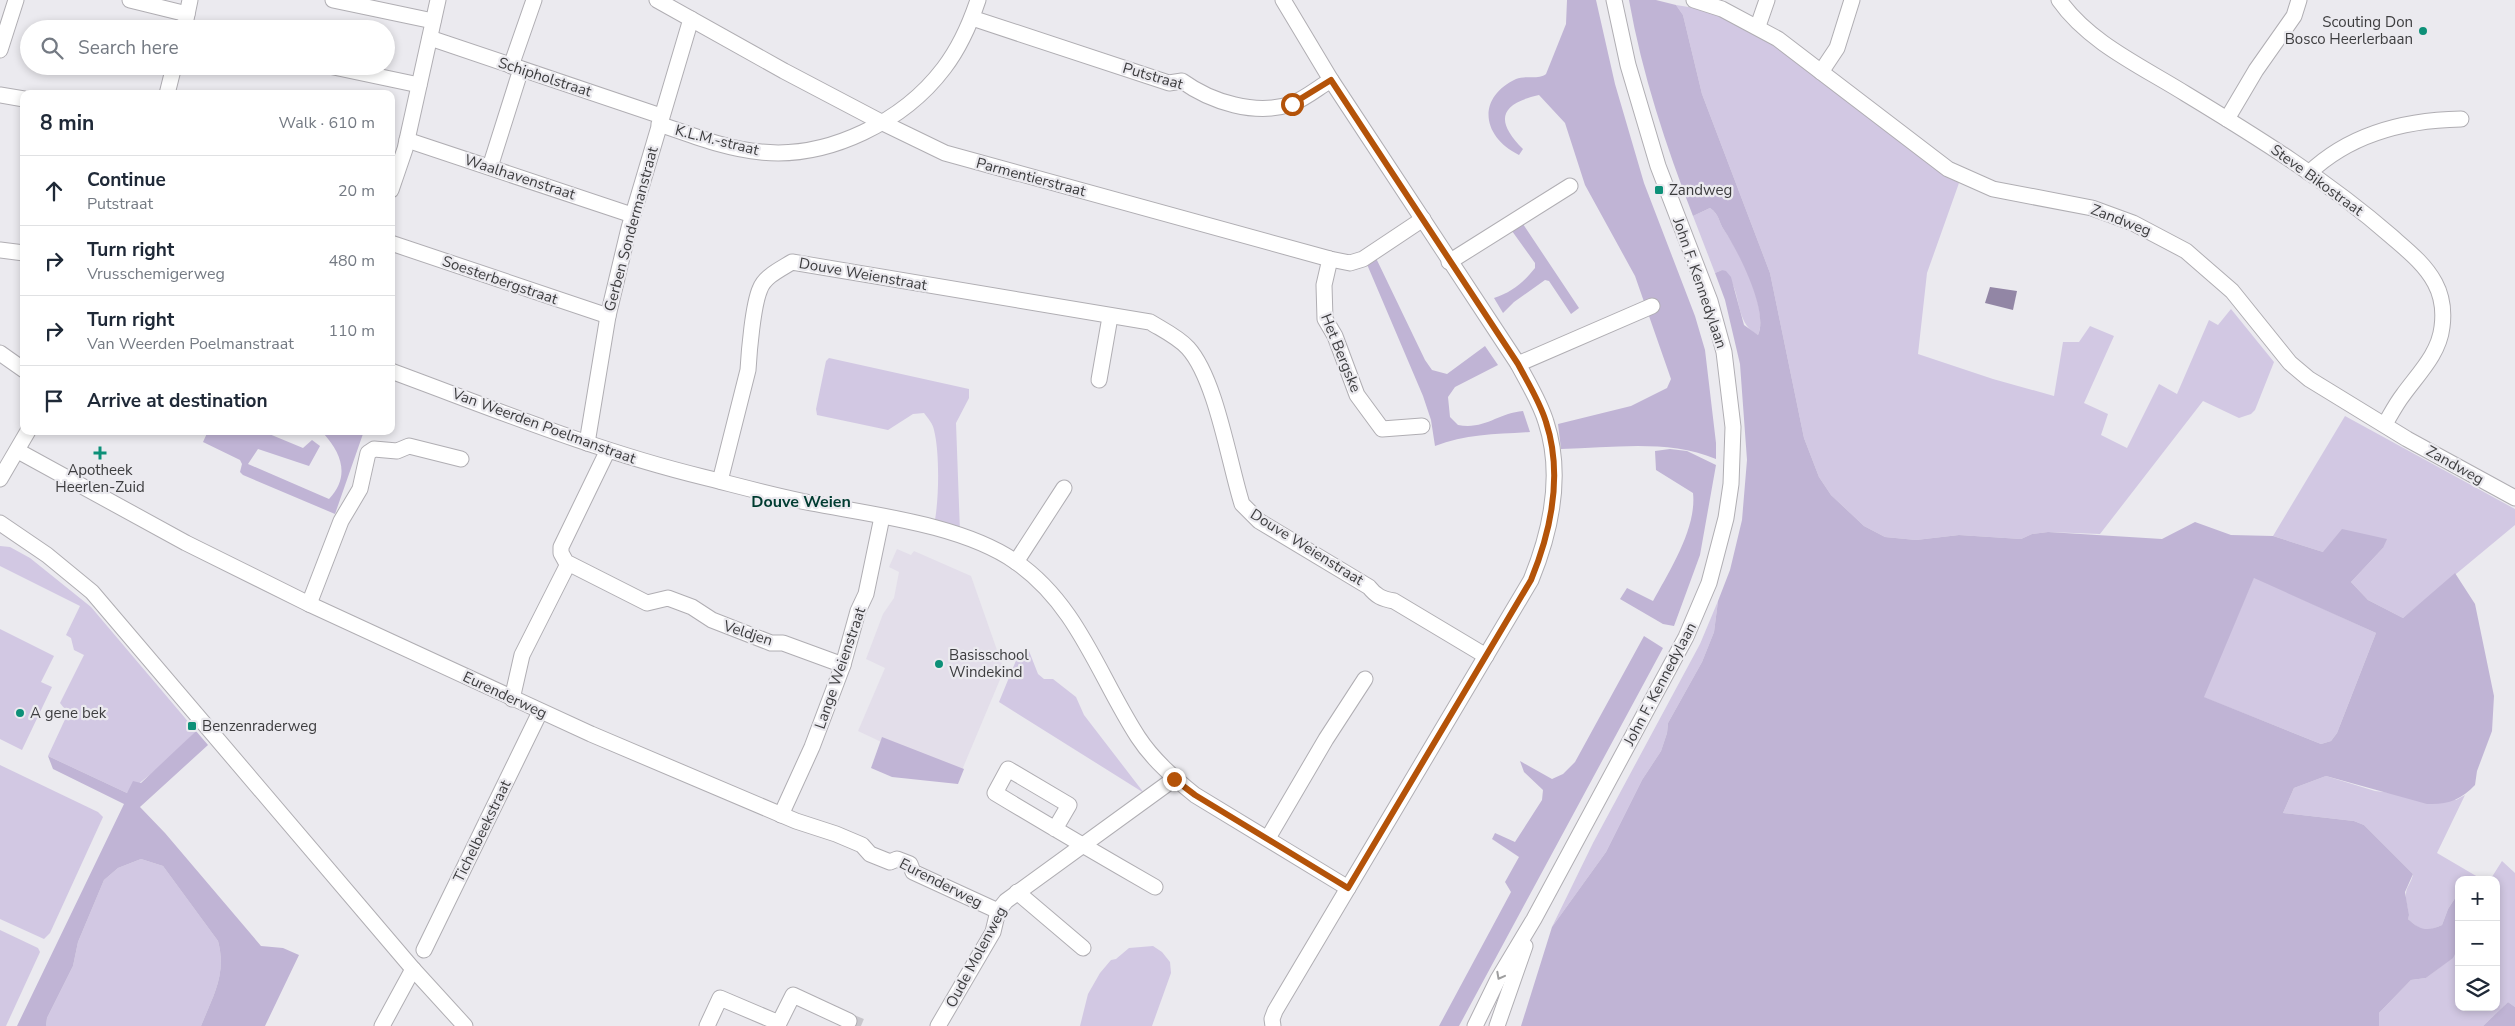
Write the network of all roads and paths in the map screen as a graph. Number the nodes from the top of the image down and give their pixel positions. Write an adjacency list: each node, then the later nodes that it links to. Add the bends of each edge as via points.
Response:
1 (16, 0): 21 (street)
2 (130, 0): 15 (street)
3 (333, 0): 18 (street)
4 (438, 0): 18 (street)
5 (534, 0): 22 (street)
6 (657, 0): 16 (street, Parmentierstraat)
7 (978, 0): 17 (street, K.L.M.-straat)
8 (1283, 0): 26 (street)
9 (1614, 0): 86 (street, John F. Kennedylaan, via 1628,66 1658,166 1710,301 1722,343 1733,427 1731,484 1714,566 1694,619)
10 (1694, 0): 19 (street, Zandweg, via 1722,8)
11 (1767, 0): 19 (street)
12 (1852, 0): 23 (street, via 1837,48)
13 (2059, 0): 31 (street, Steve Bikostraat, via 2081,25 2114,50)
14 (2299, 0): 31 (street, via 2294,16 2256,70)
15 (187, 14)
16 (691, 18): 33 (street, Gerben Sondermanstraat); 34 (street, Parmentierstraat)
17 (972, 18): 26 (street, Putstraat, via 1170,83 1182,81 1193,90 1234,104 1261,109 1292,104); 34 (street, K.L.M.-straat, via 955,52 931,83 916,98)
18 (433, 21): 20 (street)
19 (1758, 26): 23 (street, Zandweg)
20 (430, 38): 22 (street, Schipholstraat); 27 (street)
21 (0, 50)
22 (516, 68): 33 (street, Schipholstraat); 36 (street)
23 (1821, 72): 55 (street, Zandweg, via 1948,169 1993,188 2092,208 2134,223 2186,251 2232,291 2300,372)
24 (172, 75): 28 (street)
25 (370, 75): 27 (street)
26 (1331, 80): 41 (street)
27 (419, 86): 35 (street)
28 (168, 90)
29 (0, 95): 30 (street)
30 (20, 98)
31 (2228, 119): 38 (street, Steve Bikostraat)
32 (2461, 119): 38 (street, via 2421,122 2365,137 2325,158)
33 (660, 120): 34 (street, K.L.M.-straat, via 744,150 782,153 839,142); 40 (street, Gerben Sondermanstraat)
34 (880, 122): 45 (street, Parmentierstraat, via 946,153)
35 (401, 145): 36 (street, Waalhavenstraat); 37 (street)
36 (490, 167): 40 (street, Waalhavenstraat)
37 (395, 172)
38 (2309, 173): 55 (street, Steve Bikostraat, via 2365,213 2417,259 2435,283 2440,296 2442,327 2436,348)
39 (1570, 186): 46 (street)
40 (632, 215): 48 (street, Gerben Sondermanstraat)
41 (1422, 219): 45 (street, Parmentierstraat, via 1362,259 1350,263); 46 (street)
42 (395, 244): 48 (street, Soesterbergstraat)
43 (0, 250): 44 (street)
44 (20, 252)
45 (1330, 259): 56 (street, Het Bergske, via 1324,286 1325,319 1335,336 1357,395 1382,429)
46 (1449, 262): 51 (street)
47 (1652, 306): 51 (street)
48 (608, 316): 58 (street, Gerben Sondermanstraat)
49 (1110, 317): 54 (street); 63 (street, Douve Weienstraat, via 792,262 769,277 760,289 748,351 748,370); 72 (street, Douve Weienstraat, via 1150,322 1190,350 1216,409 1242,504 1249,512 1369,587 1384,600 1394,601)
50 (0, 353): 52 (street)
51 (1518, 364): 72 (street, via 1546,422 1553,453 1553,502 1543,550 1531,580)
52 (20, 367)
53 (395, 372): 58 (street, Van Weerden Poelmanstraat)
54 (1098, 380)
55 (2385, 424): 65 (street, Zandweg)
56 (1422, 426)
57 (26, 435): 59 (street)
58 (587, 443): 60 (street, Van Weerden Poelmanstraat)
59 (18, 451): 62 (street); 71 (street, Eurenderweg, via 186,543)
60 (607, 452): 63 (street, Van Weerden Poelmanstraat); 70 (street, via 561,547 562,557)
61 (461, 459): 71 (street, via 409,446 397,451 374,449 368,453 360,489 341,521)
62 (0, 479)
63 (720, 481): 67 (street, Van Weerden Poelmanstraat)
64 (1064, 488): 69 (street)
65 (2515, 498)
66 (0, 510): 68 (street)
67 (882, 517): 69 (street, Van Weerden Poelmanstraat, via 977,541); 73 (street, Lange Weienstraat, via 866,594)
68 (0, 522): 89 (street, via 92,592)
69 (1016, 562): 77 (street, Van Weerden Poelmanstraat, via 1034,577 1074,622 1139,738)
70 (568, 564): 73 (street, Veldjen, via 647,602 668,598 692,607 712,620 771,643 784,643); 75 (street, via 522,655)
71 (309, 604): 75 (street, Eurenderweg)
72 (1486, 656): 83 (street)
73 (843, 665): 78 (street, Lange Weienstraat, via 812,747)
74 (1365, 679): 80 (street)
75 (512, 699): 76 (street, Eurenderweg)
76 (540, 712): 78 (street, Eurenderweg); 88 (street, Tichelbeekstraat)
77 (1174, 779): 80 (street, Van Weerden Poelmanstraat); 81 (street, Oude Molenweg)
78 (780, 815): 85 (street, Eurenderweg, via 862,844 870,854 890,862 897,859 910,864 913,872)
79 (1056, 829): 79 (street, via 995,793 1008,769 1070,805); 81 (street)
80 (1268, 838): 83 (street, Van Weerden Poelmanstraat)
81 (1081, 845): 82 (street); 84 (street, Oude Molenweg)
82 (1155, 887)
83 (1348, 888): 95 (street, via 1276,1011)
84 (1017, 892): 85 (street, Oude Molenweg); 87 (street, Oude Molenweg)
85 (998, 911): 94 (street, Oude Molenweg, via 993,932)
86 (1534, 919): 96 (street, John F. Kennedylaan, one-way to 96); 97 (street, John F. Kennedylaan)
87 (1084, 948)
88 (424, 950)
89 (413, 969): 91 (street); 92 (street)
90 (849, 1021): 93 (street, via 793,995 779,1023 720,998)
91 (382, 1026)
92 (464, 1026)
93 (707, 1026)
94 (938, 1026)
95 (1273, 1026)
96 (1475, 1026)
97 (1497, 1026)

